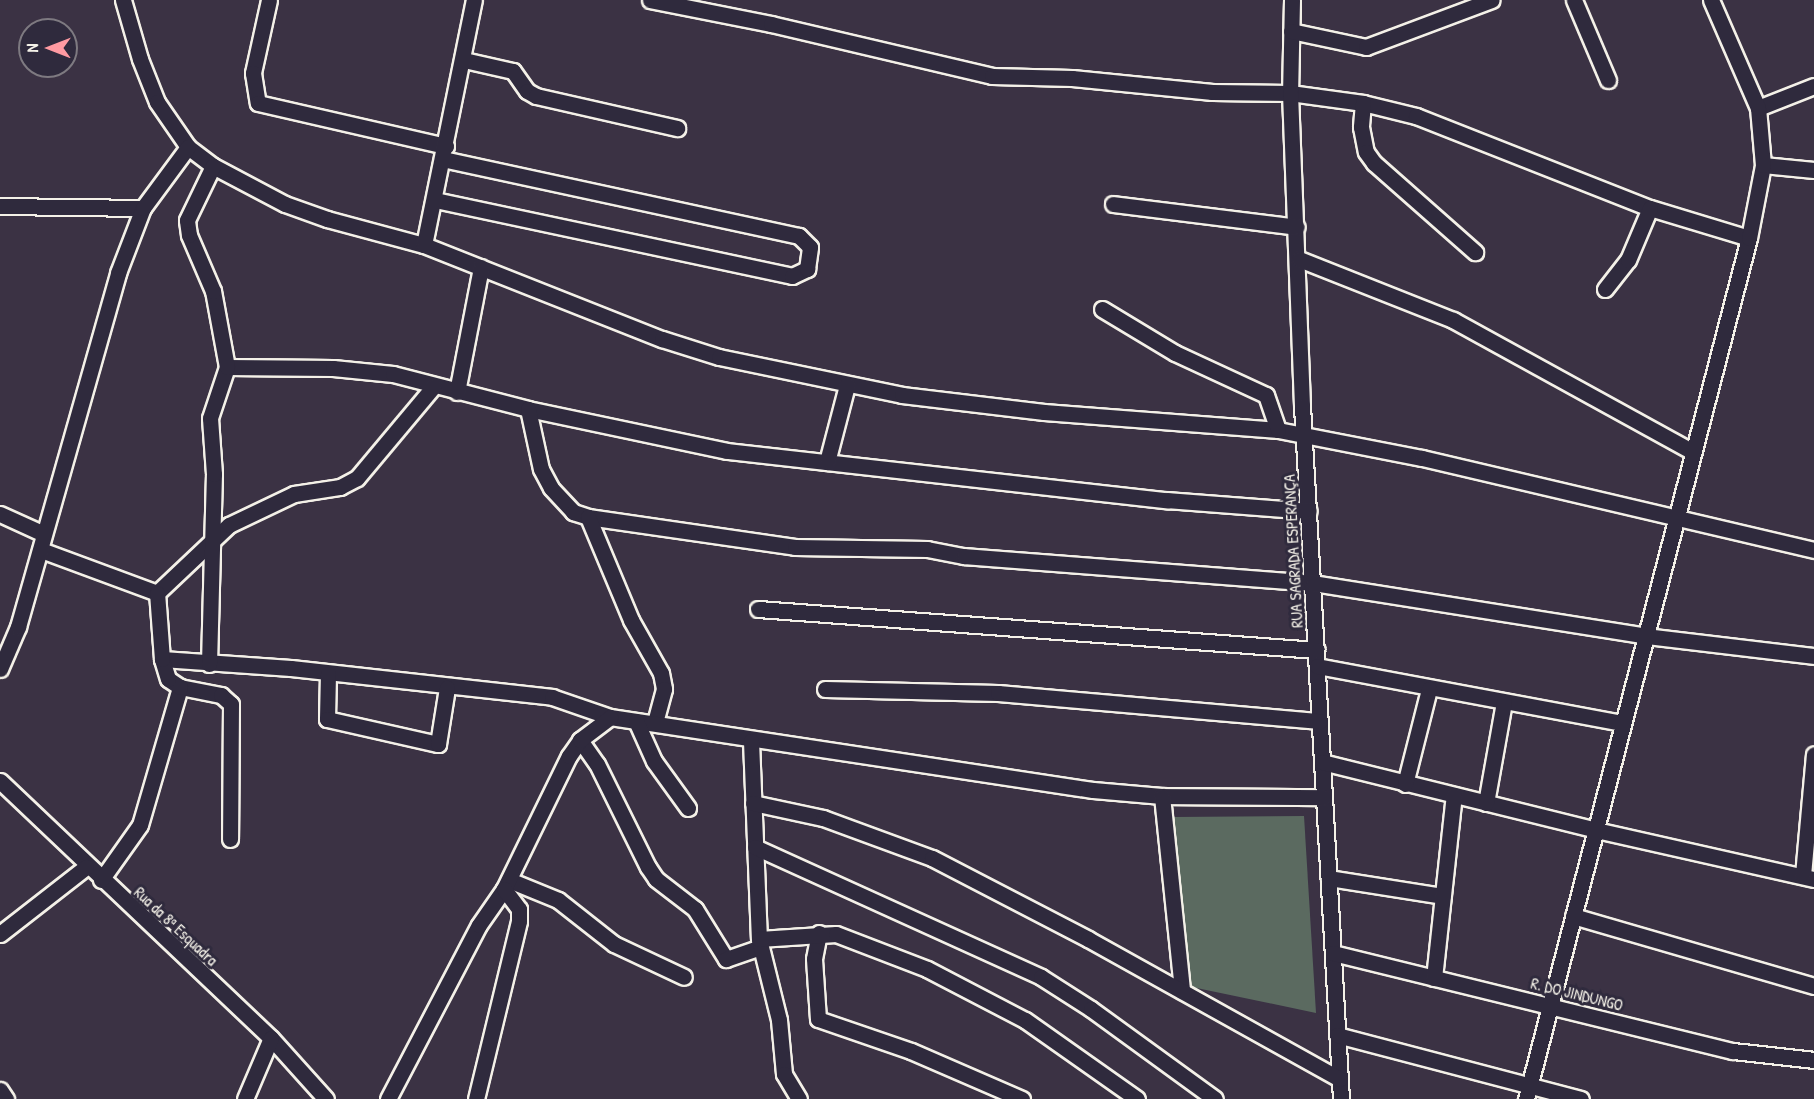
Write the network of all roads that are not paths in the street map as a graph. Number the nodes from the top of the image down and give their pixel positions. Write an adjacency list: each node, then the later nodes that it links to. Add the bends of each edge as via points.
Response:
1 (123, 0): 17 (street, via 157,102)
2 (269, 0): 18 (street, via 253,73 258,103)
3 (474, 0): 10 (street)
4 (650, 0): 13 (street, via 992,75 1072,78 1212,92)
5 (1292, 0): 9 (street, RUA SAGRADA ESPERANÇA)
6 (1492, 0): 9 (street, via 1366,47)
7 (1574, 0): 11 (street)
8 (1712, 0): 15 (street)
9 (1291, 32): 13 (street, RUA SAGRADA ESPERANÇA)
10 (464, 60): 16 (street, via 513,71 527,91 536,96); 18 (street)
11 (1608, 80)
12 (1814, 86): 15 (street)
13 (1290, 93): 14 (street); 27 (street, RUA SAGRADA ESPERANÇA)
14 (1363, 103): 26 (street, via 1416,116); 30 (street, via 1366,152 1374,163)
15 (1758, 108): 19 (street)
16 (677, 128)
17 (188, 147): 20 (street); 25 (street)
18 (444, 153): 22 (street); 22 (street, via 799,236 810,247 807,269 792,276)
19 (1763, 165): 21 (street); 28 (street)
20 (213, 166): 29 (street, via 306,212); 35 (street, via 187,220 189,235 213,291)
21 (1814, 170)
22 (435, 200): 29 (street)
23 (1113, 204): 27 (street)
24 (0, 206): 25 (street)
25 (143, 208): 48 (street, via 118,273)
26 (1650, 208): 28 (street); 33 (street, via 1628,260)
27 (1297, 227): 31 (street, RUA SAGRADA ESPERANÇA)
28 (1749, 238): 42 (street)
29 (424, 245): 32 (street)
30 (1475, 252)
31 (1299, 259): 41 (street, RUA SAGRADA ESPERANÇA); 42 (street, via 1453,320)
32 (481, 267): 36 (street, via 662,339 719,357); 38 (street)
33 (1605, 289)
34 (1102, 309): 40 (street, via 1175,353 1266,395)
35 (227, 367): 37 (street, via 362,369); 49 (street, via 210,418 214,474)
36 (847, 385): 40 (street, via 1044,412); 43 (street)
37 (434, 386): 38 (street); 49 (street, via 357,478 340,487 294,494 260,508 229,525)
38 (457, 392): 39 (street)
39 (528, 409): 43 (street, via 727,451); 46 (street, via 541,469 551,488 573,512)
40 (1278, 430): 41 (street)
41 (1305, 436): 44 (street, RUA SAGRADA ESPERANÇA); 47 (street, via 1422,459)
42 (1693, 452): 47 (street)
43 (827, 462): 44 (street, via 1167,500)
44 (1309, 511): 52 (street, RUA SAGRADA ESPERANÇA)
45 (0, 514): 48 (street)
46 (588, 517): 52 (street, via 795,547 927,549 964,556); 70 (street, via 631,620 661,674 663,689)
47 (1676, 519): 51 (street); 55 (street)
48 (44, 534): 50 (street)
49 (210, 542): 53 (street); 59 (street)
50 (41, 550): 53 (street); 60 (street, via 18,627)
51 (1814, 550)
52 (1312, 583): 55 (street); 57 (street, RUA SAGRADA ESPERANÇA)
53 (157, 594): 58 (street)
54 (758, 609): 57 (street)
55 (1646, 636): 56 (street); 71 (street)
56 (1814, 656)
57 (1317, 658): 64 (street); 69 (street, RUA SAGRADA ESPERANÇA)
58 (162, 659): 59 (street); 62 (street, via 168,679)
59 (209, 664): 61 (street)
60 (0, 669)
61 (328, 674): 63 (street); 63 (street, via 327,719 438,744)
62 (180, 687): 85 (street, via 221,695 231,704); 90 (street, via 140,825)
63 (447, 688): 67 (street, via 552,697)
64 (1429, 688): 66 (street); 77 (street)
65 (825, 689): 69 (street, via 998,693)
66 (1504, 702): 71 (street); 82 (street)
67 (610, 717): 68 (street); 72 (street)
68 (636, 721): 70 (street); 83 (street, via 654,761)
69 (1320, 721): 75 (street, RUA SAGRADA ESPERANÇA)
70 (655, 723): 73 (street)
71 (1623, 723): 84 (street)
72 (580, 740): 91 (street); 96 (street, via 597,764 648,867 656,879 695,909 726,960)
73 (751, 741): 79 (street); 81 (street)
74 (1814, 754): 88 (street)
75 (1322, 762): 77 (street); 80 (street, RUA SAGRADA ESPERANÇA)
76 (0, 782): 87 (street, Rua da 8ª Esquadra)
77 (1405, 784): 78 (street)
78 (1454, 795): 82 (street); 92 (street)
79 (1162, 796): 80 (street); 101 (street)
80 (1324, 797): 89 (street, RUA SAGRADA ESPERANÇA)
81 (753, 803): 86 (street); 101 (street, via 823,818 932,858)
82 (1486, 803): 84 (street)
83 (688, 808)
84 (1596, 830): 88 (street); 93 (street)
85 (230, 839)
86 (755, 848): 96 (street); 117 (street, via 1041,977)
87 (86, 867): 90 (street, Rua da 8ª Esquadra); 95 (street)
88 (1808, 877)
89 (1329, 878): 92 (street); 97 (street, RUA SAGRADA ESPERANÇA)
90 (101, 880): 104 (street, Rua da 8ª Esquadra)
91 (507, 885): 98 (street, via 558,900 614,944); 112 (street, via 479,925); 113 (street, via 519,909 519,921)
92 (1443, 896): 99 (street)
93 (1574, 916): 100 (street); 102 (street)
94 (819, 933): 96 (street); 115 (street, via 814,958 818,1019 911,1051); 116 (street, via 855,939 973,992 1076,1054)
95 (0, 934)
96 (760, 943): 114 (street, via 779,1020 784,1074)
97 (1333, 954): 99 (street, R. DO JINDUNGO); 103 (street, RUA SAGRADA ESPERANÇA)
98 (684, 977)
99 (1434, 978): 102 (street, R. DO JINDUNGO)
100 (1814, 986)
101 (1182, 991): 106 (street)
102 (1550, 1006): 105 (street, R. DO JINDUNGO, via 1734,1051); 108 (street)
103 (1337, 1035): 106 (street, RUA SAGRADA ESPERANÇA); 108 (street)
104 (270, 1038): 110 (street); 111 (street, Rua da 8ª Esquadra)
105 (1814, 1060)
106 (1340, 1079): 118 (street, RUA SAGRADA ESPERANÇA)
107 (0, 1090): 109 (street)
108 (1528, 1092): 119 (street)
109 (6, 1099)
110 (245, 1099)
111 (326, 1099)
112 (388, 1099)
113 (476, 1099)
114 (799, 1099)
115 (1022, 1099)
116 (1137, 1099)
117 (1215, 1099)
118 (1341, 1099)
119 (1581, 1099)

